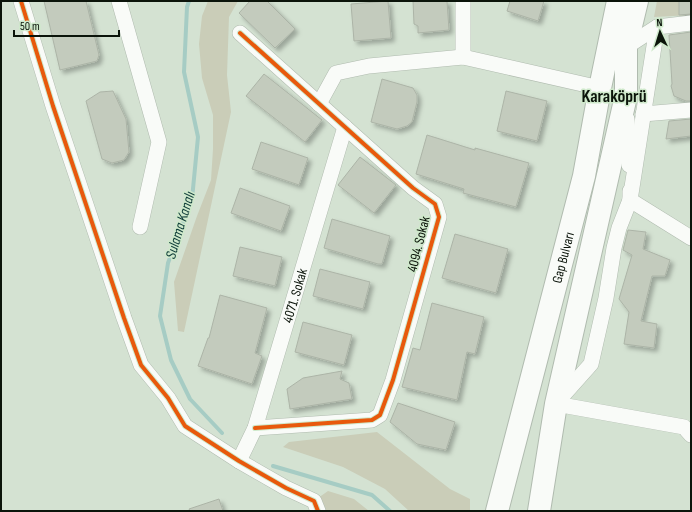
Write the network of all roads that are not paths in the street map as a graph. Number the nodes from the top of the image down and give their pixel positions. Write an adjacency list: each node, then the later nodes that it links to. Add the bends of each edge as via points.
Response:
1 (21, 1): 23 (street, via 56,114 142,366 168,398 185,426)
2 (119, 1): 18 (street, via 159,142)
3 (463, 1): 10 (street)
4 (618, 1): 11 (highway, Gap Bulvarı)
5 (637, 1): 9 (highway, Gap Bulvarı)
6 (691, 23): 7 (street)
7 (657, 27): 9 (street); 15 (street)
8 (240, 33): 13 (street, 4094. Sokak)
9 (626, 47): 12 (highway, Gap Bulvarı)
10 (463, 57): 11 (street); 13 (street, via 369,66 336,73)
11 (600, 88): 25 (highway, Gap Bulvarı, via 584,176)
12 (626, 96): 17 (street); 20 (highway, Gap Bulvarı)
13 (319, 104): 16 (street, 4094. Sokak)
14 (691, 110): 15 (street)
15 (643, 114): 17 (street)
16 (345, 127): 21 (street, 4071. Sokak); 21 (street, 4094. Sokak, via 413,188 435,204 439,217 392,380 380,415 372,420)
17 (630, 200): 19 (street); 20 (street, via 614,248 591,364)
18 (140, 227)
19 (691, 238)
20 (556, 404): 22 (street, via 684,427); 26 (highway, Gap Bulvarı)
21 (255, 428): 23 (street, 4071. Sokak)
22 (691, 435)
23 (238, 461): 24 (street, via 314,501)
24 (318, 511)
25 (497, 511)
26 (539, 511)

